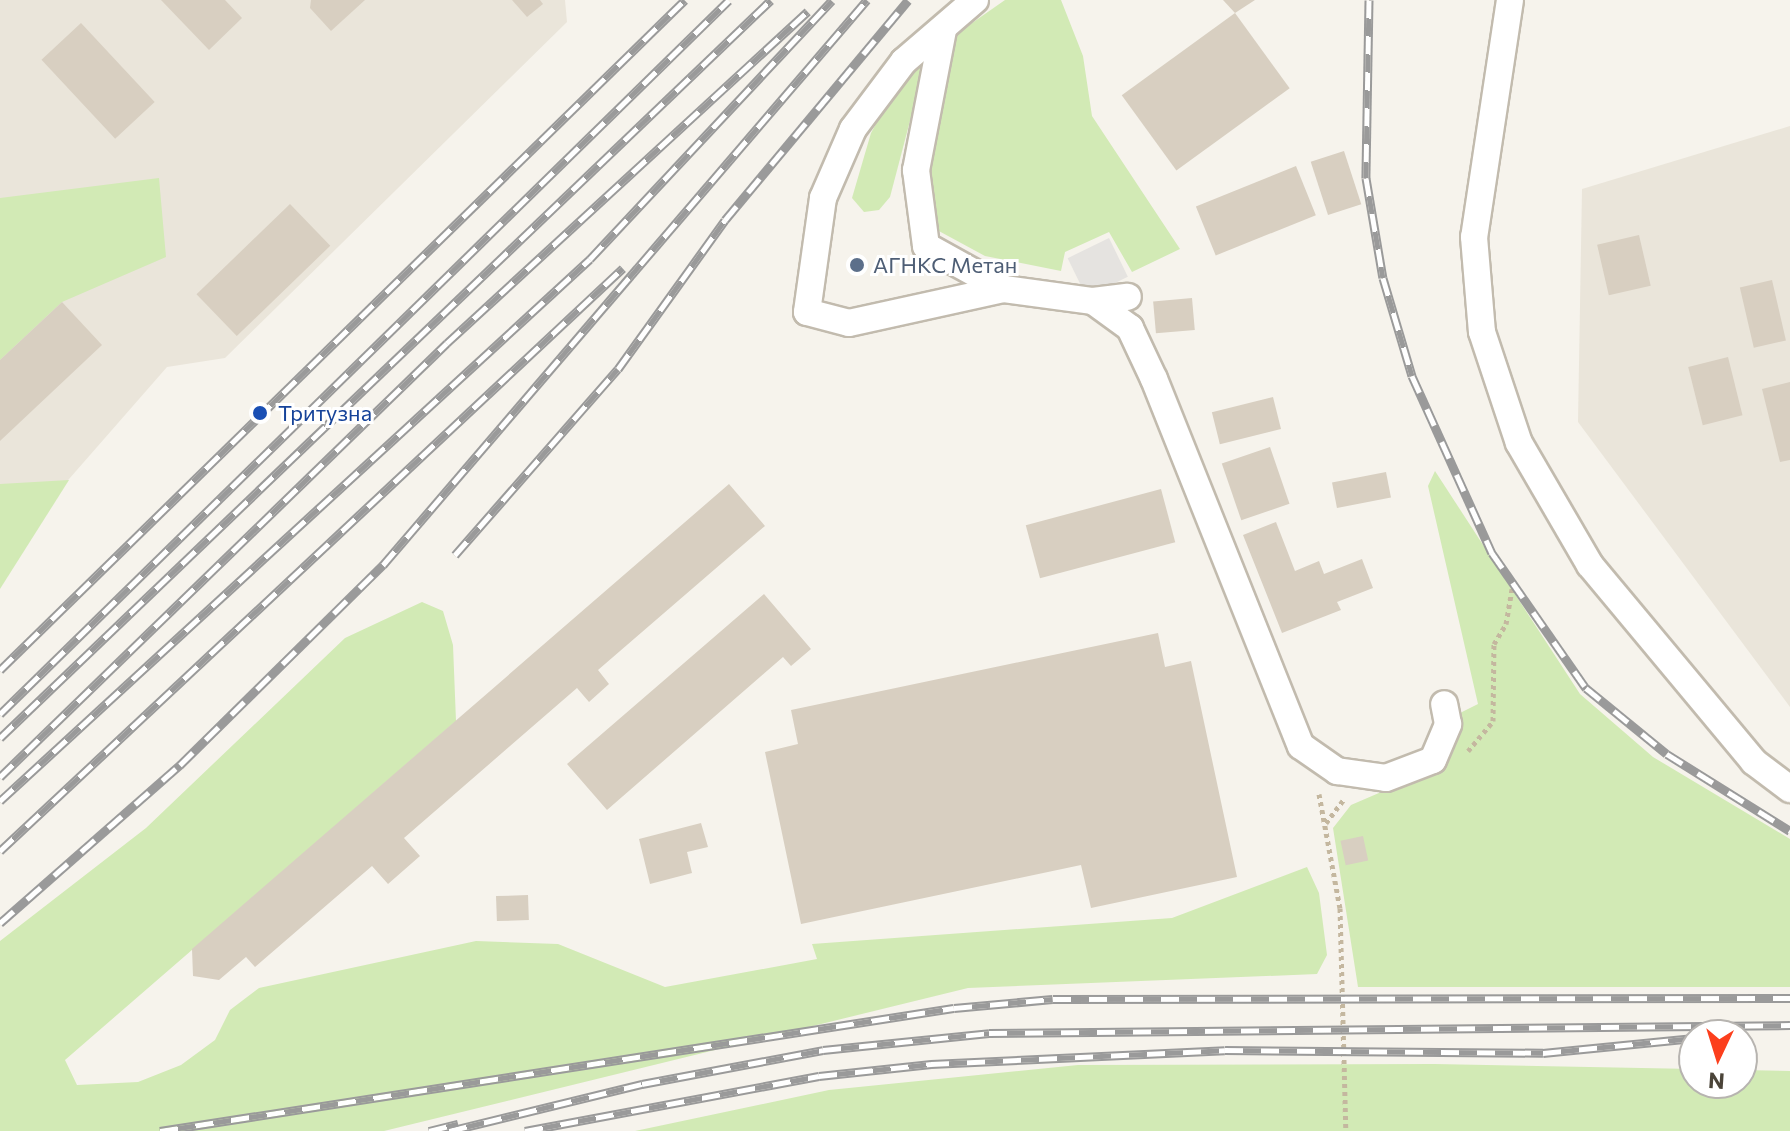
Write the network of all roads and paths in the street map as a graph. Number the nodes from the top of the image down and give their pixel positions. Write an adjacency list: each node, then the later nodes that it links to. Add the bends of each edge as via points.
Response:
1 (975, 0): 3 (street)
2 (1510, 0): 11 (street, via 1474,237 1482,332 1519,443 1590,565 1754,762)
3 (943, 30): 4 (street, via 916,170 926,246); 4 (street, via 904,61 853,129 823,198 807,312 849,323)
4 (1004, 289): 6 (street)
5 (1128, 297): 6 (street)
6 (1093, 301): 9 (street, via 1130,328 1154,379)
7 (1513, 583): 10 (path, via 1506,624 1494,644 1493,721 1474,750)
8 (1444, 704): 10 (street, via 1448,724)
9 (1301, 746): 10 (street, via 1337,771 1386,778); 12 (path, via 1322,801 1340,908)
10 (1433, 760)
11 (1790, 789)
12 (1346, 1131)

